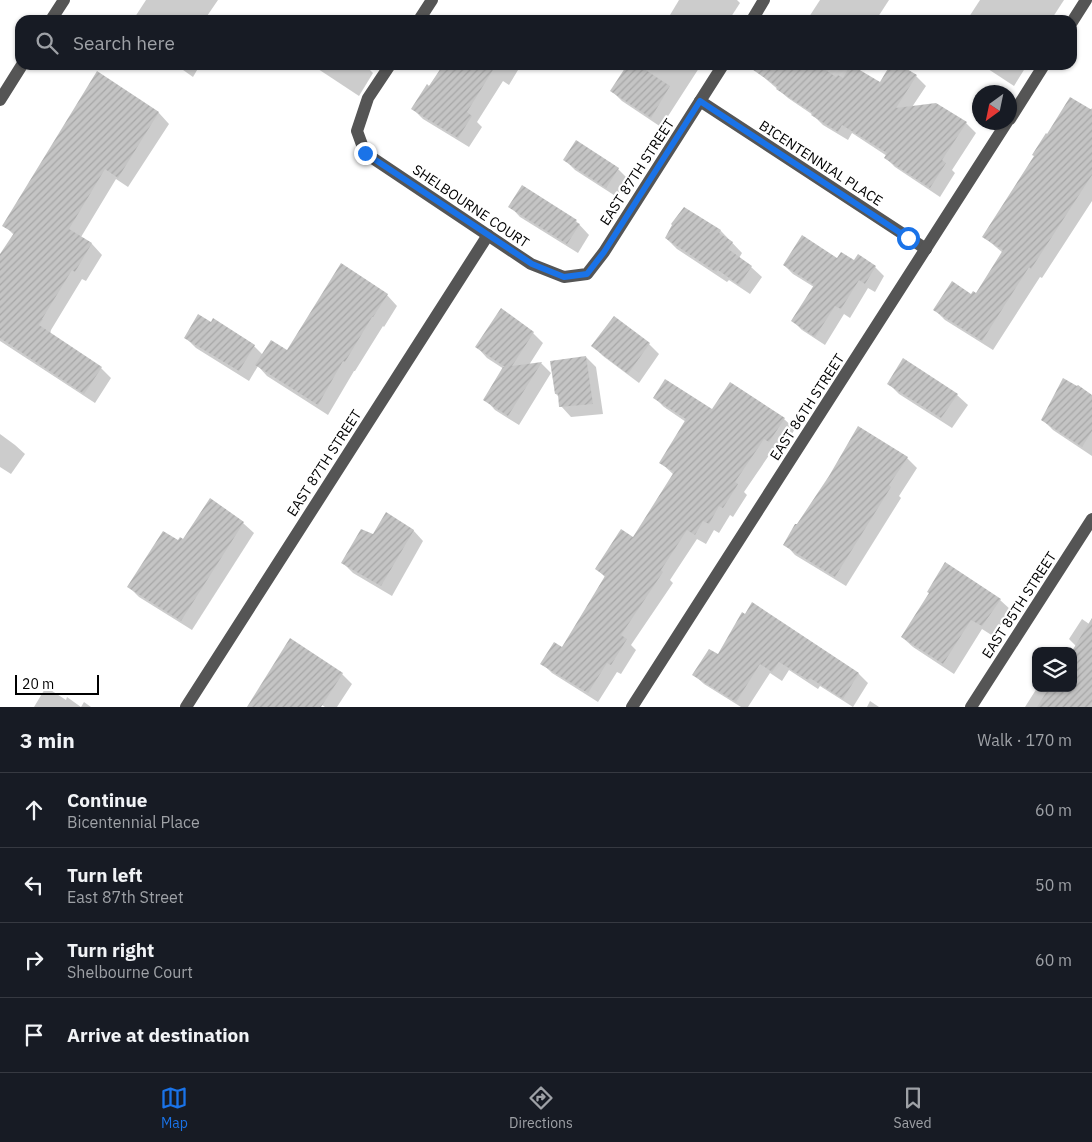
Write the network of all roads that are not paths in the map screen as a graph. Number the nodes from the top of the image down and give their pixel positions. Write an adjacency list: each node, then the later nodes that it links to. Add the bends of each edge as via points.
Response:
1 (64, 0): 5 (street)
2 (432, 0): 6 (street)
3 (764, 0): 7 (street)
4 (1086, 0): 8 (street)
5 (54, 15)
6 (422, 15)
7 (755, 15)
8 (1076, 15)
9 (19, 70): 13 (street)
10 (387, 70): 17 (street, SHELBOURNE COURT, via 368,98 357,131 365,153)
11 (720, 70): 14 (street, EAST 87TH STREET)
12 (1041, 70): 15 (street)
13 (0, 100)
14 (700, 101): 18 (street, BICENTENNIAL PLACE); 19 (street, EAST 87TH STREET, via 587,274)
15 (1017, 108)
16 (1002, 130): 18 (street, EAST 86TH STREET)
17 (488, 235): 19 (street, SHELBOURNE COURT, via 532,264); 21 (street, EAST 87TH STREET)
18 (926, 249): 22 (street, EAST 86TH STREET)
19 (564, 277)
20 (1092, 519): 23 (street, EAST 85TH STREET)
21 (186, 707)
22 (632, 707)
23 (971, 707)

